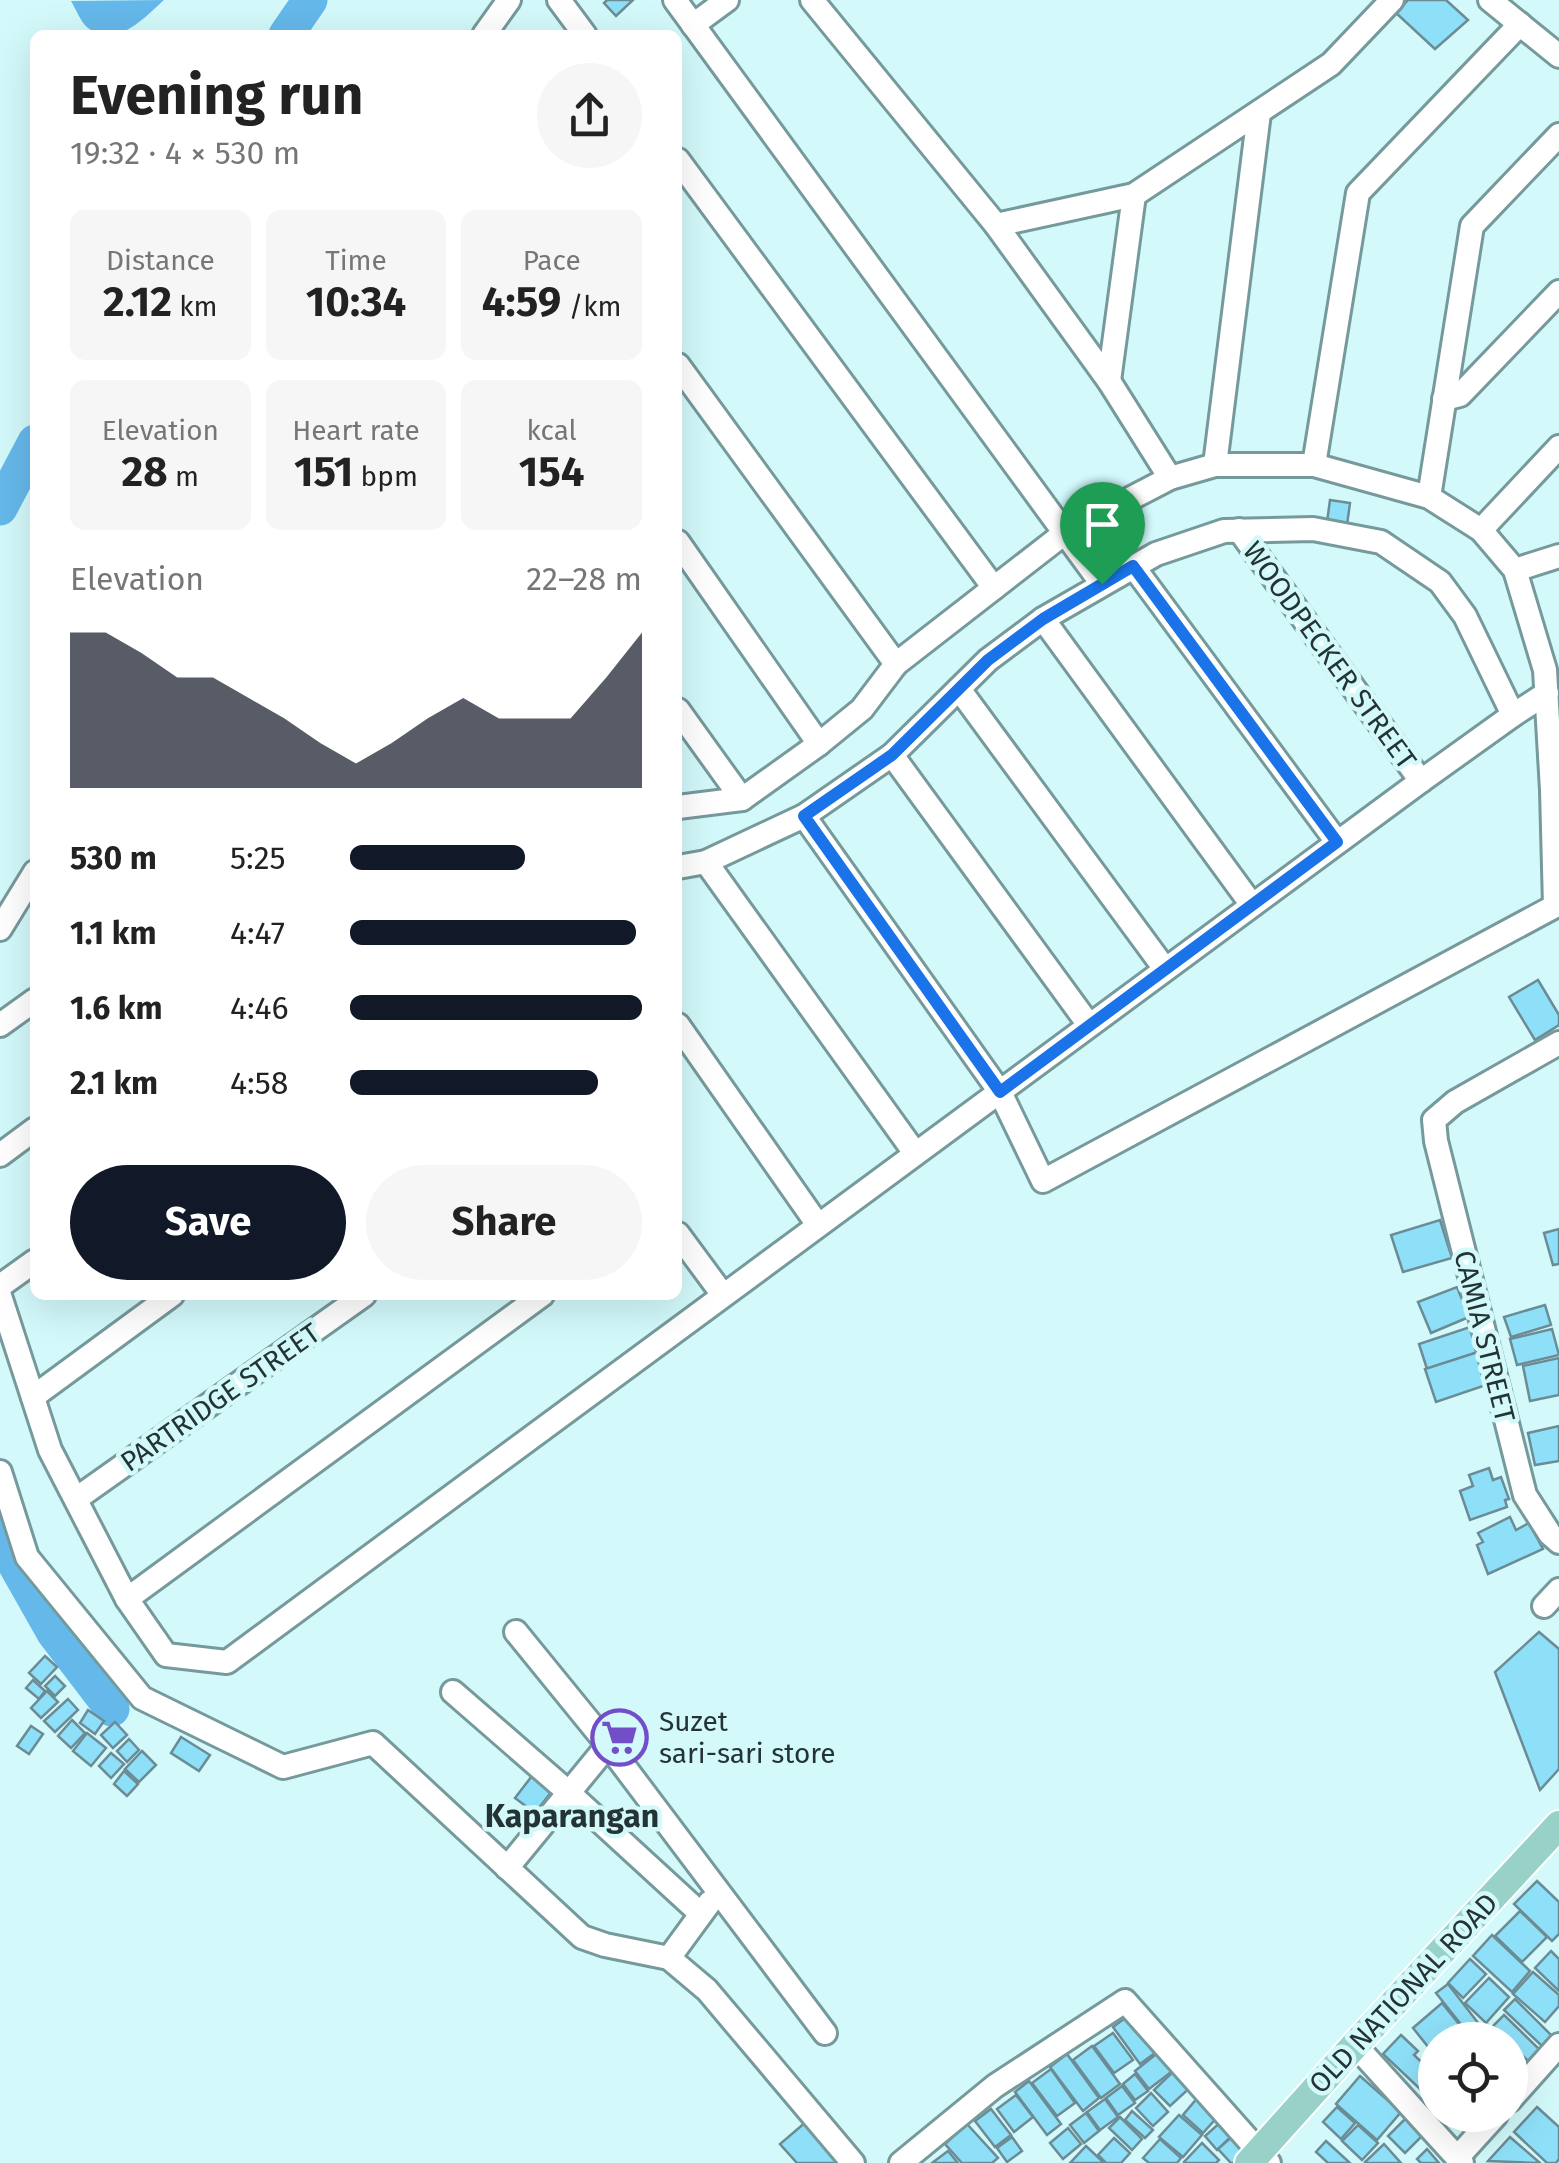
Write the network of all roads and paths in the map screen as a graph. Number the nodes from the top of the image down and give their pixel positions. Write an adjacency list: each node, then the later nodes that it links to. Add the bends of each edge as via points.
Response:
1 (509, 0): 10 (street)
2 (559, 0): 11 (street)
3 (675, 0): 9 (street)
4 (727, 0): 9 (street)
5 (812, 0): 17 (street)
6 (1392, 0): 13 (street, via 1331,64)
7 (1490, 0): 8 (street)
8 (1520, 24): 12 (street); 24 (street, via 1358,193)
9 (693, 25): 29 (street)
10 (488, 30)
11 (581, 30)
12 (1559, 56)
13 (1260, 112): 16 (street); 23 (street)
14 (1559, 135): 21 (street, via 1472,226)
15 (682, 165): 35 (street)
16 (1134, 195): 17 (street); 20 (street)
17 (996, 225): 20 (street)
18 (1559, 292): 21 (street, via 1460,394)
19 (682, 370): 37 (street)
20 (1109, 381): 25 (street)
21 (1444, 399): 26 (street)
22 (1559, 447): 28 (street)
23 (1215, 465): 24 (street); 25 (street)
24 (1314, 465): 26 (street)
25 (1170, 478): 29 (street)
26 (1428, 497): 28 (street)
27 (1239, 530): 32 (street); 40 (street, via 1313,529 1381,542 1440,582 1465,616); 44 (street, WOODPECKER STREET)
28 (1482, 530): 33 (street)
29 (1066, 532): 34 (street); 35 (street)
30 (682, 548): 42 (street)
31 (1559, 556): 33 (street)
32 (1133, 566): 34 (street); 49 (street)
33 (1515, 570): 38 (street)
34 (1102, 584): 36 (street)
35 (994, 588): 37 (street)
36 (1043, 619): 39 (street); 53 (street)
37 (896, 664): 42 (street, via 862,709)
38 (1550, 676): 40 (street); 45 (street)
39 (959, 689): 43 (street); 56 (street)
40 (1512, 714): 44 (street)
41 (682, 716): 46 (street)
42 (819, 744): 46 (street)
43 (892, 755): 48 (street); 59 (street)
44 (1421, 780): 49 (street)
45 (1556, 788): 54 (street)
46 (742, 799): 47 (street)
47 (682, 806)
48 (804, 816): 50 (street); 62 (street)
49 (1337, 842): 53 (street)
50 (706, 862): 51 (street); 64 (street)
51 (682, 866)
52 (30, 880): 55 (street)
53 (1252, 905): 56 (street)
54 (1557, 905): 62 (street, via 1043,1181)
55 (0, 929)
56 (1166, 968): 59 (street)
57 (30, 1004): 58 (street)
58 (0, 1025)
59 (1089, 1025): 62 (street)
60 (682, 1032): 66 (street)
61 (1559, 1043): 78 (street, CAMIA STREET, via 1434,1120 1525,1496)
62 (1000, 1092): 64 (street)
63 (30, 1133): 65 (street)
64 (915, 1153): 66 (street)
65 (0, 1155)
66 (818, 1225): 70 (street)
67 (682, 1239): 70 (street)
68 (30, 1265): 69 (street)
69 (0, 1286)
70 (724, 1295): 79 (street, via 227,1662 166,1655)
71 (0, 1296): 75 (street)
72 (165, 1300): 75 (street)
73 (357, 1300): 77 (street, PARTRIDGE STREET)
74 (535, 1300): 79 (street)
75 (33, 1397): 77 (street)
76 (0, 1472): 85 (street, via 27,1558 142,1698 283,1766 373,1744)
77 (76, 1500): 79 (street)
78 (1559, 1542)
79 (126, 1599)
80 (516, 1632): 82 (street)
81 (453, 1692): 83 (street)
82 (608, 1745): 83 (street); 86 (street)
83 (568, 1792): 85 (street); 87 (street)
84 (1559, 1825): 90 (main road, OLD NATIONAL ROAD)
85 (507, 1868): 88 (street, via 582,1937)
86 (718, 1891): 87 (street); 89 (street)
87 (701, 1914): 88 (street)
88 (669, 1958): 96 (street, via 707,1990)
89 (824, 2034)
90 (1354, 2045): 94 (main road, OLD NATIONAL ROAD); 95 (street)
91 (1559, 2046): 92 (street)
92 (1528, 2080)
93 (1482, 2132): 95 (street)
94 (1259, 2159): 97 (street, via 1125,2002 996,2086)
95 (1459, 2161)
96 (853, 2163)
97 (901, 2163)

